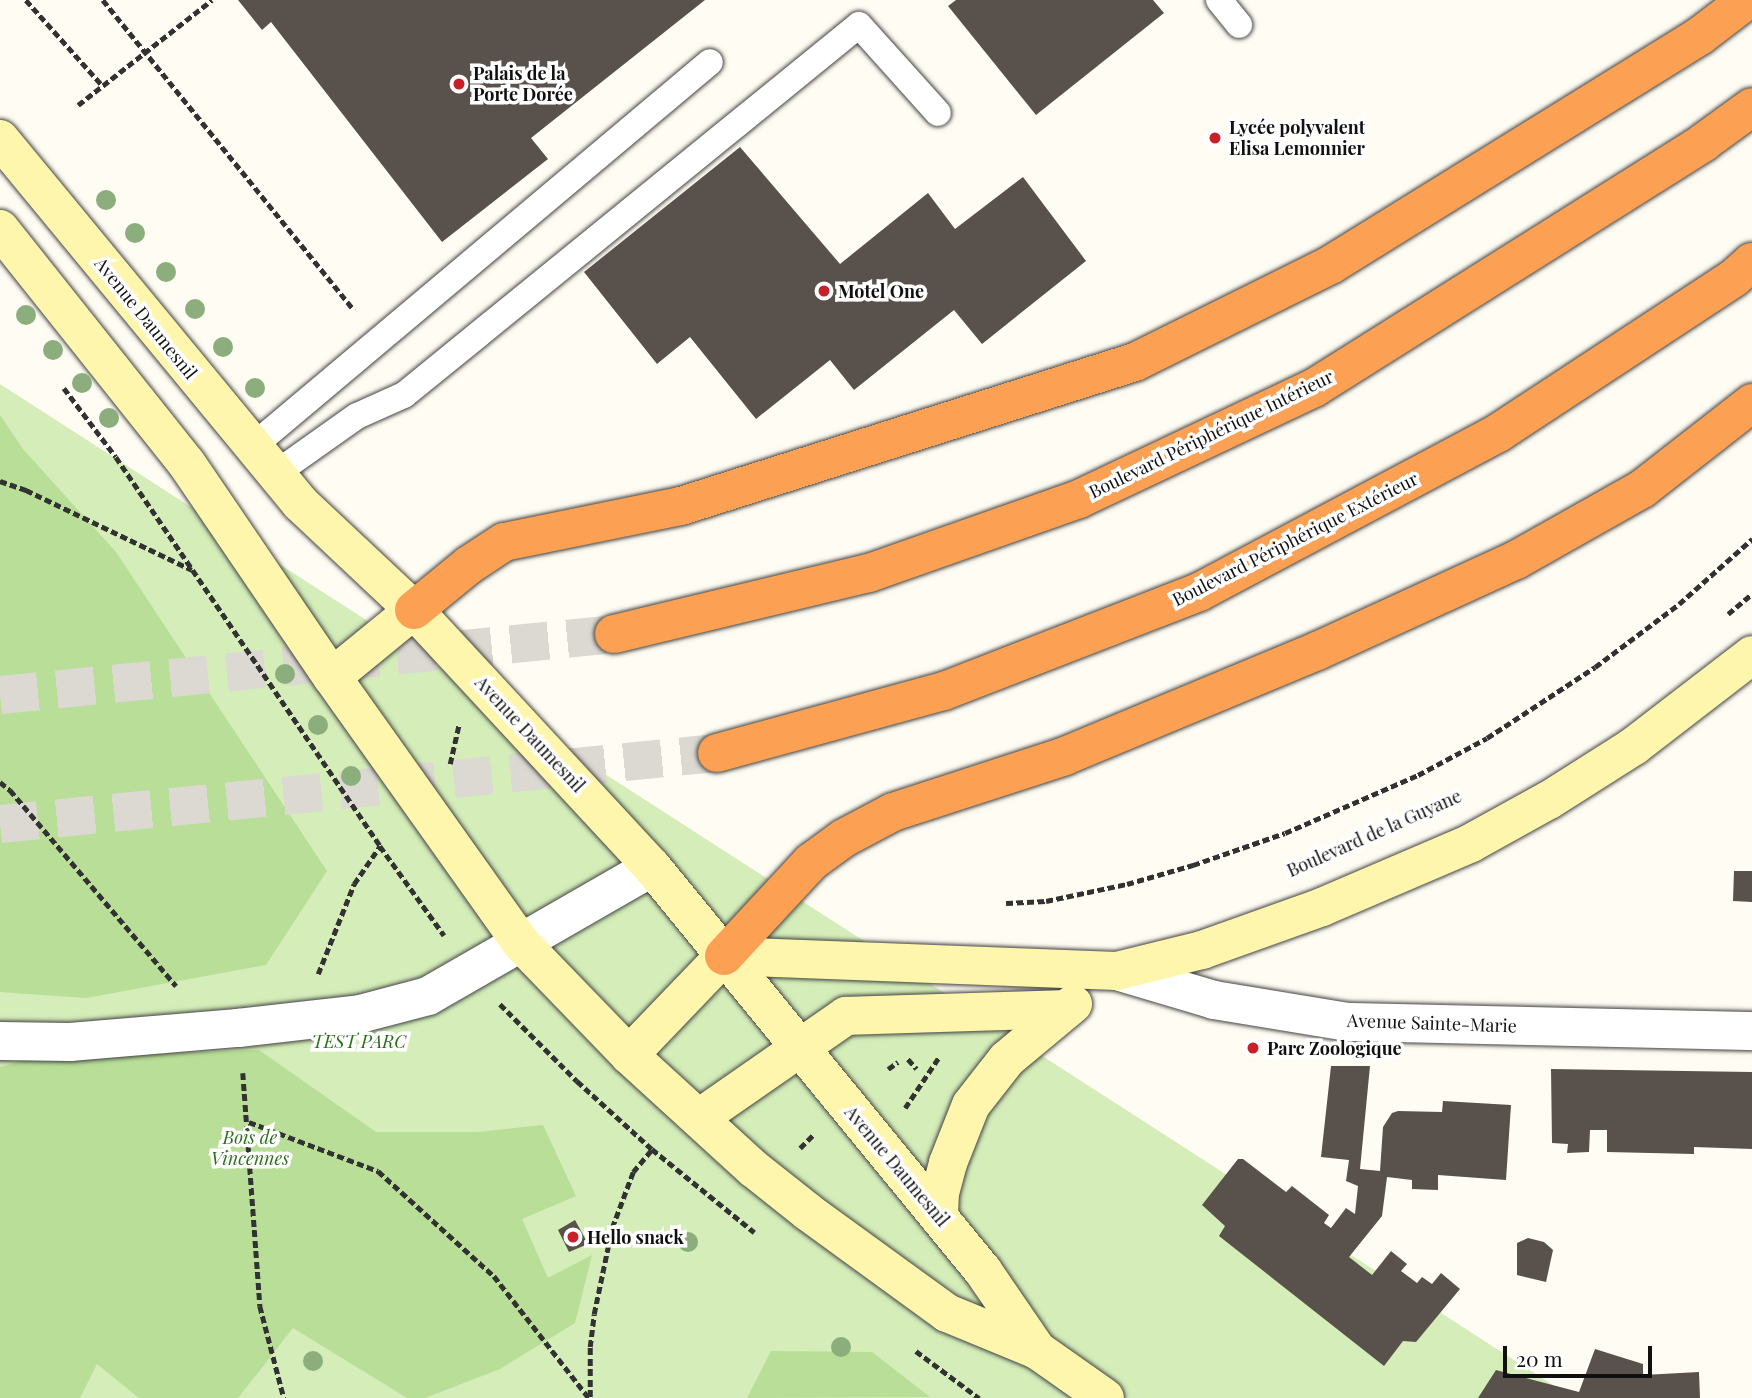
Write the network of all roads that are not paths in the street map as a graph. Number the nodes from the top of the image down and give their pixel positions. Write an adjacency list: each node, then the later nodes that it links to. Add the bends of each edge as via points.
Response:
1 (1219, 0): 3 (lane)
2 (1747, 0): 12 (highway, via 1701,35 1332,264 1135,362 681,506 504,542)
3 (1239, 25)
4 (710, 62): 11 (lane, via 379,340)
5 (1752, 107): 13 (highway, Boulevard Périphérique Intérieur, via 1704,142 1314,388 1079,499 869,573)
6 (938, 113): 11 (lane, via 859,25 404,395)
7 (0, 139): 11 (main road, Avenue Daumesnil)
8 (0, 229): 15 (main road, Avenue Daumesnil, via 187,464)
9 (1752, 262): 16 (highway, Boulevard Périphérique Extérieur, via 1498,433 1199,592 944,691)
10 (1752, 403): 19 (highway, via 1642,489 1516,560 1317,651 1065,756 893,812 844,838 811,862)
11 (264, 461): 12 (main road, Avenue Daumesnil, via 300,503)
12 (414, 610): 15 (main road); 17 (main road, Avenue Daumesnil)
13 (614, 635)
14 (1752, 655): 20 (main road, via 1634,746 1471,843 1394,879 1254,933)
15 (332, 677): 18 (main road, Avenue Daumesnil)
16 (717, 753)
17 (652, 867): 18 (street); 19 (main road, Avenue Daumesnil)
18 (520, 942): 23 (street, via 428,996 360,1014 70,1042); 25 (main road, Avenue Daumesnil)
19 (724, 956): 20 (main road); 24 (main road, Avenue Daumesnil); 25 (main road)
20 (1117, 971): 21 (main road); 22 (street, Avenue Sainte-Marie, via 1214,1000 1349,1022)
21 (1066, 1009): 24 (main road, via 846,1016); 27 (main road, via 1007,1059 971,1105 948,1163)
22 (1752, 1031)
23 (0, 1041)
24 (801, 1050): 26 (main road); 27 (main road, Avenue Daumesnil)
25 (628, 1055): 26 (main road, Avenue Daumesnil)
26 (699, 1118): 28 (main road, Avenue Daumesnil, via 771,1182 923,1298 947,1313)
27 (939, 1217): 28 (main road, Avenue Daumesnil)
28 (1037, 1350): 29 (main road, Avenue Daumesnil)
29 (1105, 1398)

